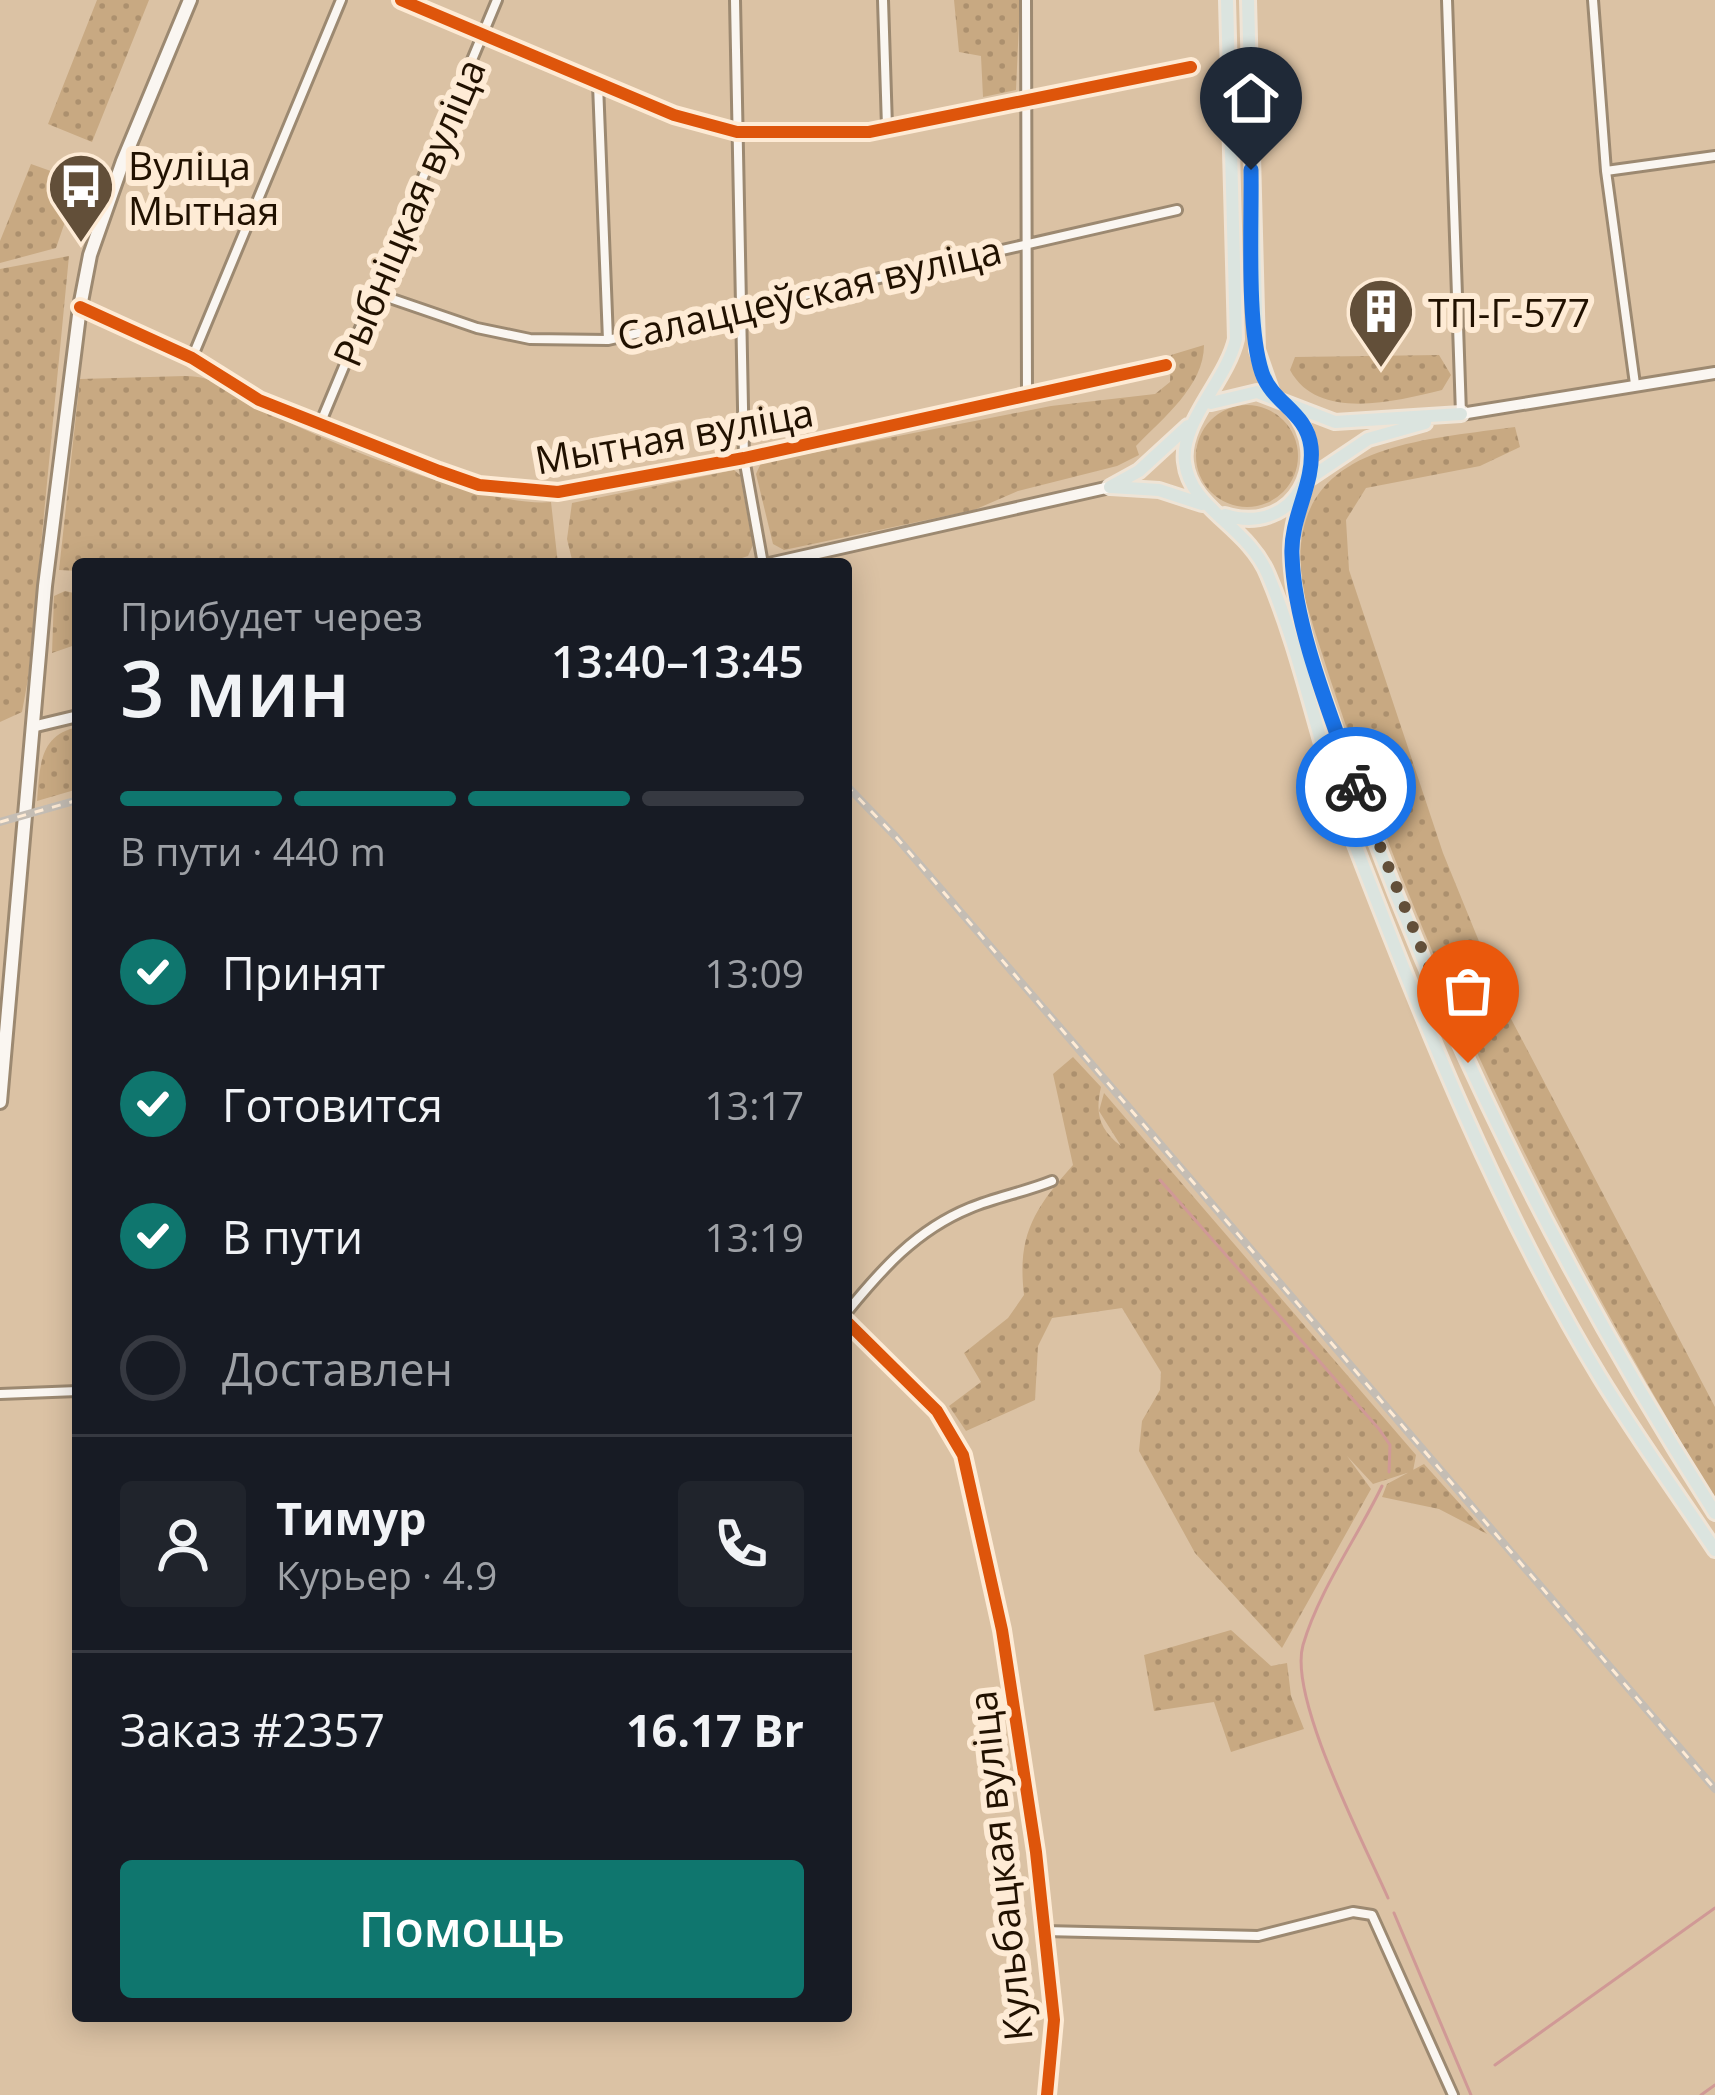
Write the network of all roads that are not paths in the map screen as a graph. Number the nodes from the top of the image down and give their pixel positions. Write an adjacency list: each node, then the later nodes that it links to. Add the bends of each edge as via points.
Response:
1 (190, 0): 23 (main road, via 123,161)
2 (341, 0): 26 (street)
3 (401, 0): 12 (street)
4 (497, 0): 12 (street, Рыбніцкая вуліца)
5 (735, 0): 17 (street)
6 (883, 0): 16 (street)
7 (1026, 0): 15 (street)
8 (1227, 0): 33 (main road, via 1236,338 1217,390)
9 (1248, 0): 31 (main road, via 1257,350)
10 (1448, 0): 32 (street)
11 (1593, 0): 19 (street)
12 (482, 34): 14 (street); 22 (street, Рыбніцкая вуліца)
13 (1191, 67): 15 (street)
14 (598, 84): 17 (street); 25 (street)
15 (1027, 99): 16 (street); 21 (street)
16 (887, 127): 17 (street)
17 (737, 132): 24 (street)
18 (1715, 156): 19 (street)
19 (1606, 171): 29 (street)
20 (1178, 210): 21 (street, Салаццеўская вуліца)
21 (1030, 242): 24 (street, Салаццеўская вуліца); 30 (street)
22 (372, 292): 25 (street, Салаццеўская вуліца, via 530,339); 34 (street, Рыбніцкая вуліца)
23 (80, 307): 26 (street, Мытная вуліца); 42 (main road)
24 (741, 307): 25 (street, Салаццеўская вуліца); 35 (street)
25 (608, 340)
26 (193, 358): 34 (street, Мытная вуліца, via 259,400)
27 (1166, 365): 30 (street, Мытная вуліца)
28 (1715, 373): 29 (street)
29 (1635, 384): 32 (street)
30 (1028, 394): 35 (street, Мытная вуліца)
31 (1273, 396): 32 (main road, via 1335,422); 33 (main road, via 1241,392); 36 (main road, via 1303,422 1312,461)
32 (1461, 413): 36 (main road, via 1368,439)
33 (1198, 414): 37 (main road, via 1139,471); 38 (main road, via 1184,455 1187,477)
34 (320, 424): 35 (street, Мытная вуліца, via 478,485 527,492)
35 (744, 458): 39 (street)
36 (1307, 481): 38 (main road, via 1268,517); 51 (main road, via 1294,524 1293,579 1339,738 1413,936 1525,1189 1618,1362)
37 (1109, 487): 38 (main road, via 1167,492); 40 (street)
38 (1214, 511): 52 (main road, via 1248,538 1271,580 1353,840 1508,1200 1599,1375)
39 (765, 558)
40 (793, 558)
41 (72, 717): 42 (street)
42 (32, 727): 43 (main road)
43 (17, 886): 44 (main road); 45 (main road)
44 (0, 888)
45 (0, 1102)
46 (1052, 1181): 47 (street, via 930,1228 887,1264)
47 (852, 1309)
48 (852, 1323): 53 (street, Кульбацкая вуліца, via 958,1439 1002,1630)
49 (72, 1390): 50 (street)
50 (0, 1394)
51 (1715, 1513)
52 (1715, 1550)
53 (1044, 1931): 54 (street, Кульбацкая вуліца, via 1054,2020); 55 (street, via 1258,1936 1353,1912 1372,1916)
54 (1046, 2095)
55 (1453, 2095)

